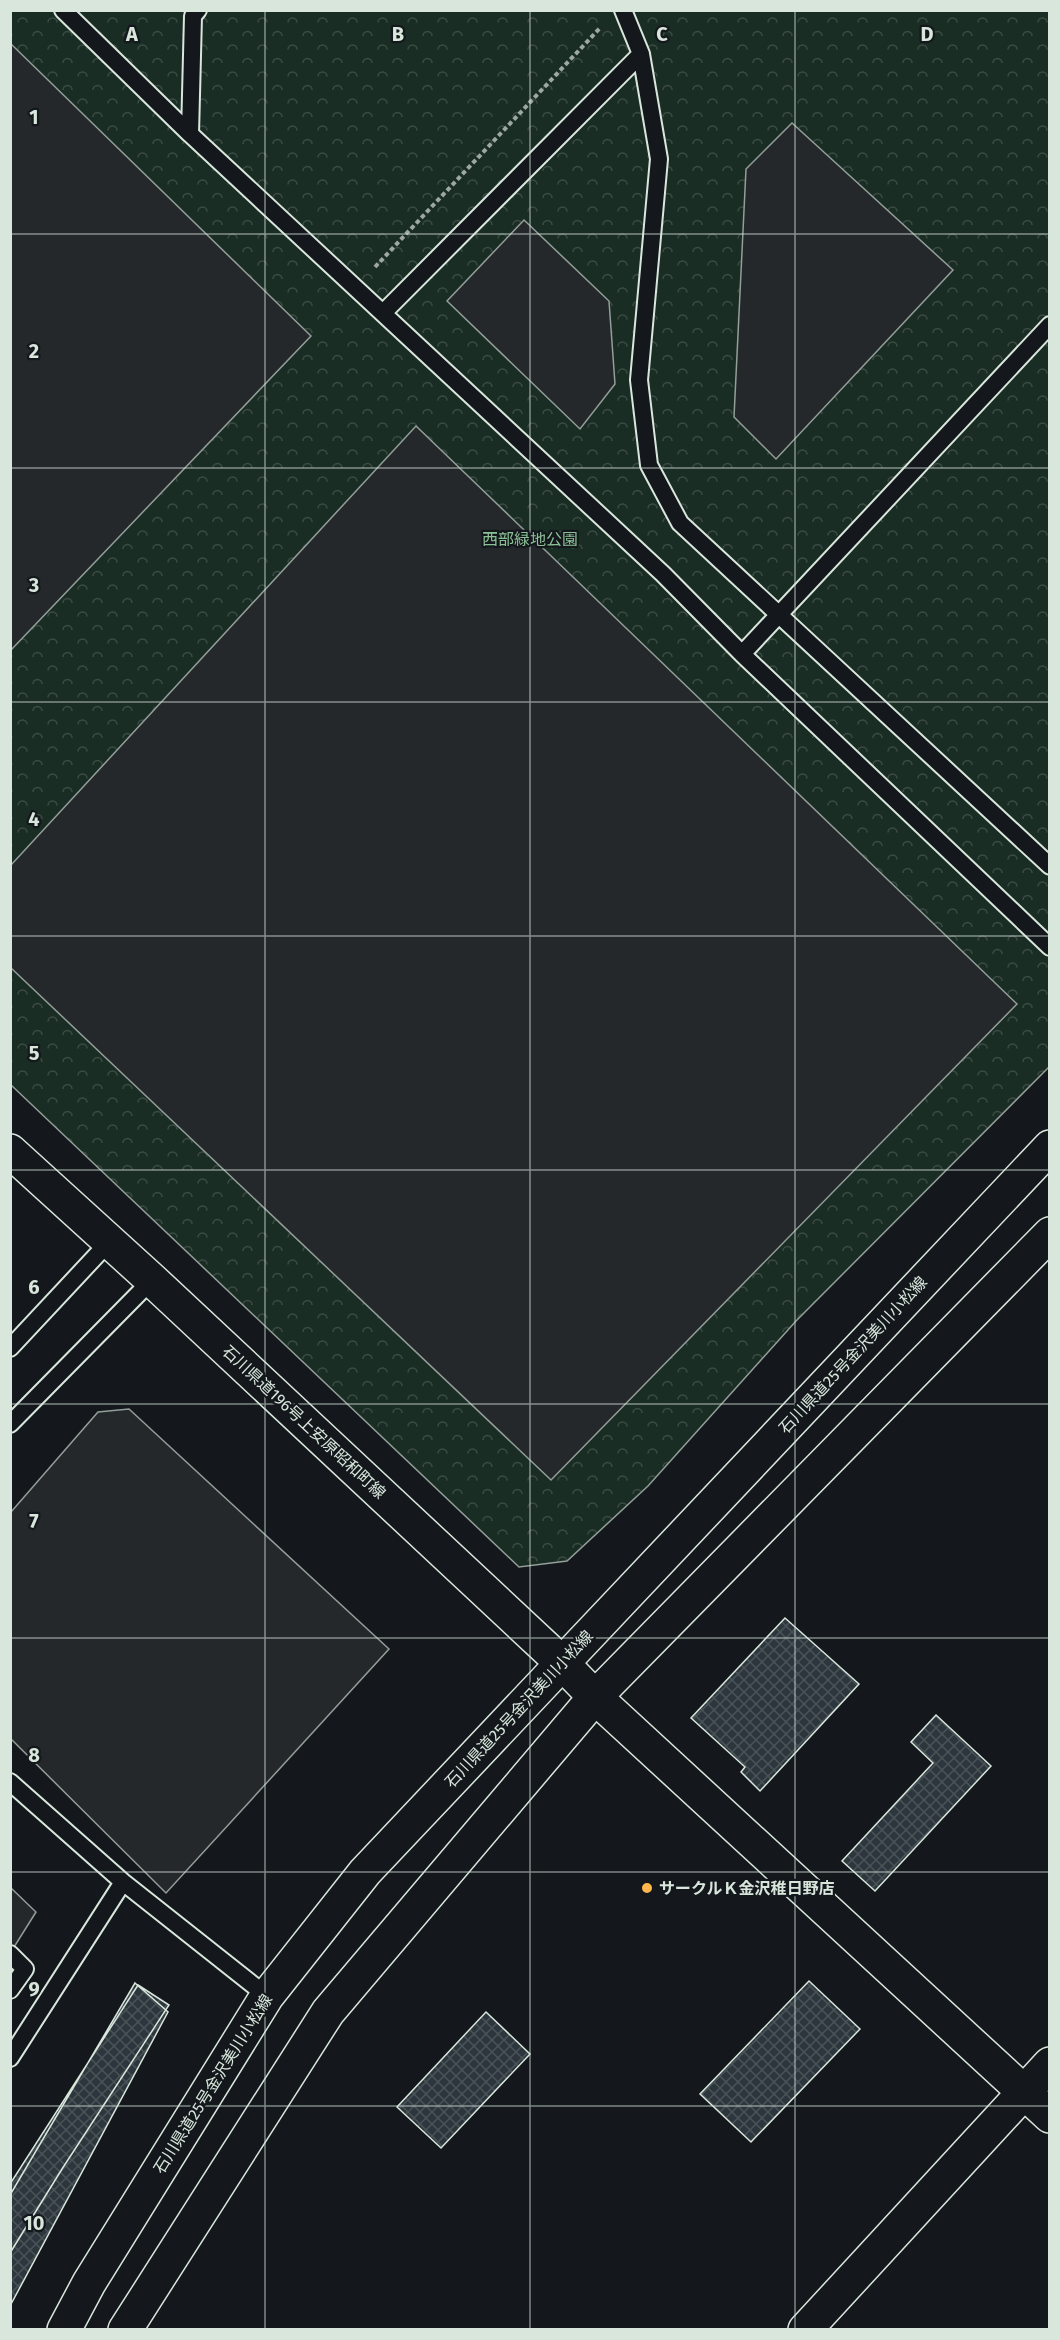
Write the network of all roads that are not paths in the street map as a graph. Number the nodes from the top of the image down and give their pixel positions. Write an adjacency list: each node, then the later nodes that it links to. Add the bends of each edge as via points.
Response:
1 (63, 10): 5 (lane)
2 (198, 10): 5 (lane, via 193,16)
3 (623, 10): 4 (lane)
4 (641, 54): 6 (lane); 8 (lane, via 659,159 639,380 649,465 680,523)
5 (190, 134): 6 (lane)
6 (383, 313): 9 (lane, via 663,574)
7 (1050, 325): 8 (lane)
8 (777, 614): 9 (lane); 10 (lane)
9 (742, 654): 11 (lane)
10 (1050, 866)
11 (1050, 947)
12 (1050, 1147): 19 (main road, 石川県道25号金沢美川小松線)
13 (10, 1151): 15 (main road, 石川県道196号上安原昭和町線)
14 (1050, 1234): 20 (main road)
15 (109, 1242): 16 (main road, 石川県道196号上安原昭和町線); 17 (lane)
16 (152, 1280): 18 (lane); 19 (main road, 石川県道196号上安原昭和町線)
17 (10, 1348)
18 (10, 1424)
19 (562, 1663): 20 (main road, 石川県道196号上安原昭和町線); 25 (main road, 石川県道25号金沢美川小松線, via 365,1872)
20 (595, 1697): 28 (main road, 石川県道196号上安原昭和町線); 31 (main road, via 328,2012)
21 (10, 1782): 22 (lane)
22 (123, 1882): 25 (lane); 26 (lane)
23 (10, 1954): 24 (lane, via 25,1969)
24 (10, 1990)
25 (267, 1996): 30 (main road, 石川県道25号金沢美川小松線, via 89,2283)
26 (10, 2058)
27 (1050, 2064): 28 (main road)
28 (1023, 2091): 29 (main road, 石川県道196号上安原昭和町線); 32 (main road)
29 (1050, 2116)
30 (64, 2330)
31 (125, 2330)
32 (805, 2330)

